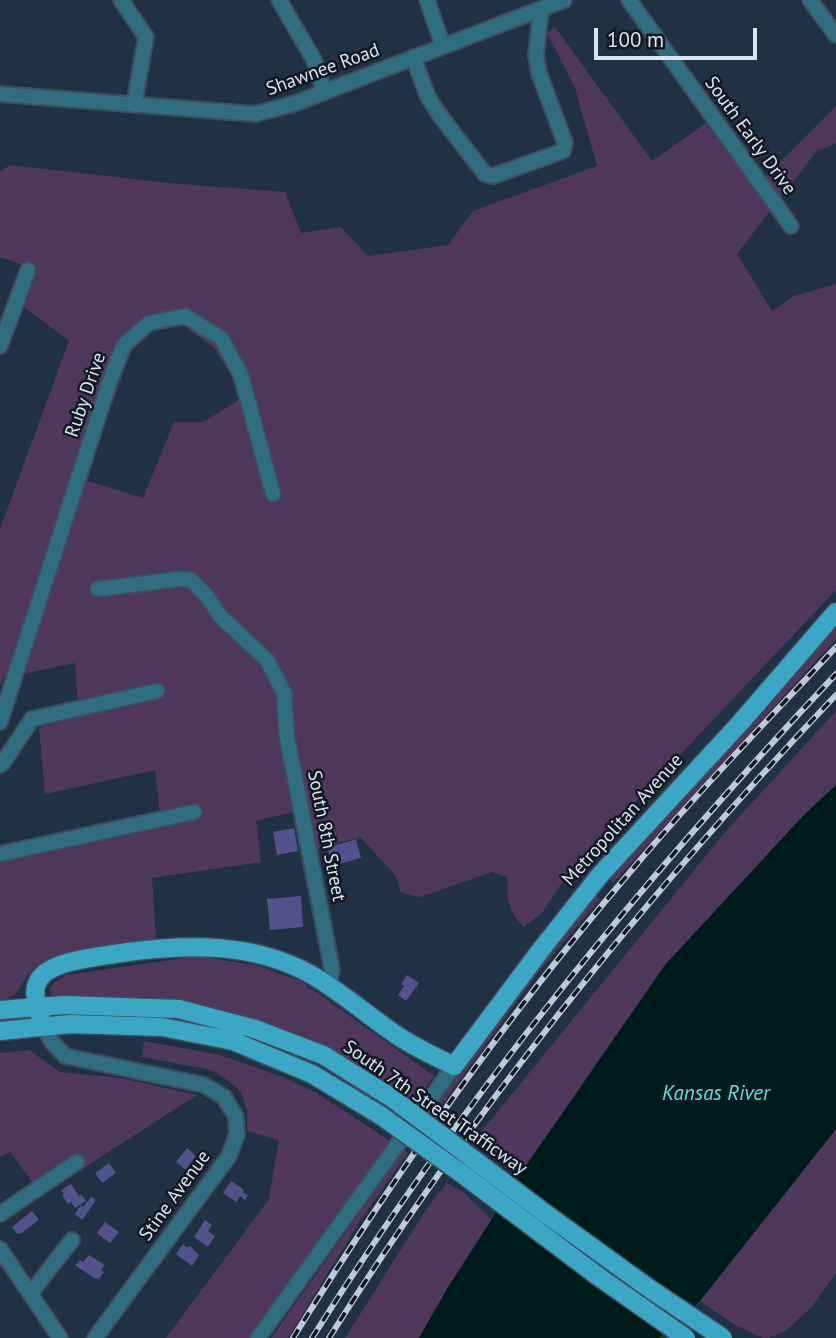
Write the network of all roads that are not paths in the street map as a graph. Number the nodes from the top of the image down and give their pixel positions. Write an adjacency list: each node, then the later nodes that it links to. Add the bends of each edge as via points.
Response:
1 (121, 0): 13 (street, via 146,37)
2 (279, 0): 12 (street, via 314,60)
3 (426, 0): 9 (street)
4 (564, 0): 7 (street, Shawnee Road)
5 (629, 0): 14 (street, South Early Drive)
6 (810, 0): 8 (street)
7 (541, 9): 9 (street, Shawnee Road); 10 (street, via 536,56 565,143 563,150 493,176 485,174 428,97)
8 (836, 35)
9 (443, 46): 10 (street, Shawnee Road)
10 (413, 58): 12 (street, Shawnee Road)
11 (0, 92): 13 (street, Shawnee Road)
12 (324, 92): 13 (street, Shawnee Road, via 255,114)
13 (134, 105)
14 (791, 226)
15 (28, 270): 16 (street)
16 (0, 346)
17 (273, 494): 21 (street, Ruby Drive, via 241,375 220,338 185,316 149,323 124,345 109,383)
18 (98, 589): 25 (street, South 8th Street, via 191,580 220,616 267,660 284,692 288,737 332,969)
19 (836, 612): 30 (main road, Metropolitan Avenue, via 600,875)
20 (157, 691): 22 (street, via 32,719)
21 (0, 722)
22 (0, 765)
23 (194, 812): 24 (street)
24 (0, 855)
25 (330, 986): 26 (main road, via 291,965 250,953 206,946 159,948 52,968 38,981); 30 (main road, via 399,1037)
26 (36, 1007): 27 (main road, South 7th Street Trafficway); 28 (main road); 40 (main road, South 7th Street Trafficway, bridge, via 179,1009 255,1029 323,1055 392,1098 556,1222)
27 (0, 1010)
28 (44, 1026): 29 (main road, South 7th Street Trafficway); 37 (street, Stine Avenue, via 65,1056 204,1085 224,1097 236,1117 237,1134 229,1156); 39 (main road, South 7th Street Trafficway, bridge, via 162,1027 233,1041 312,1074 380,1115)
29 (0, 1031)
30 (454, 1066): 38 (street, Metropolitan Avenue)
31 (77, 1162): 32 (street)
32 (0, 1214)
33 (72, 1240): 35 (street)
34 (0, 1249): 35 (street)
35 (30, 1294): 36 (street)
36 (60, 1338)
37 (95, 1338)
38 (258, 1338)
39 (686, 1338)
40 (723, 1338)

